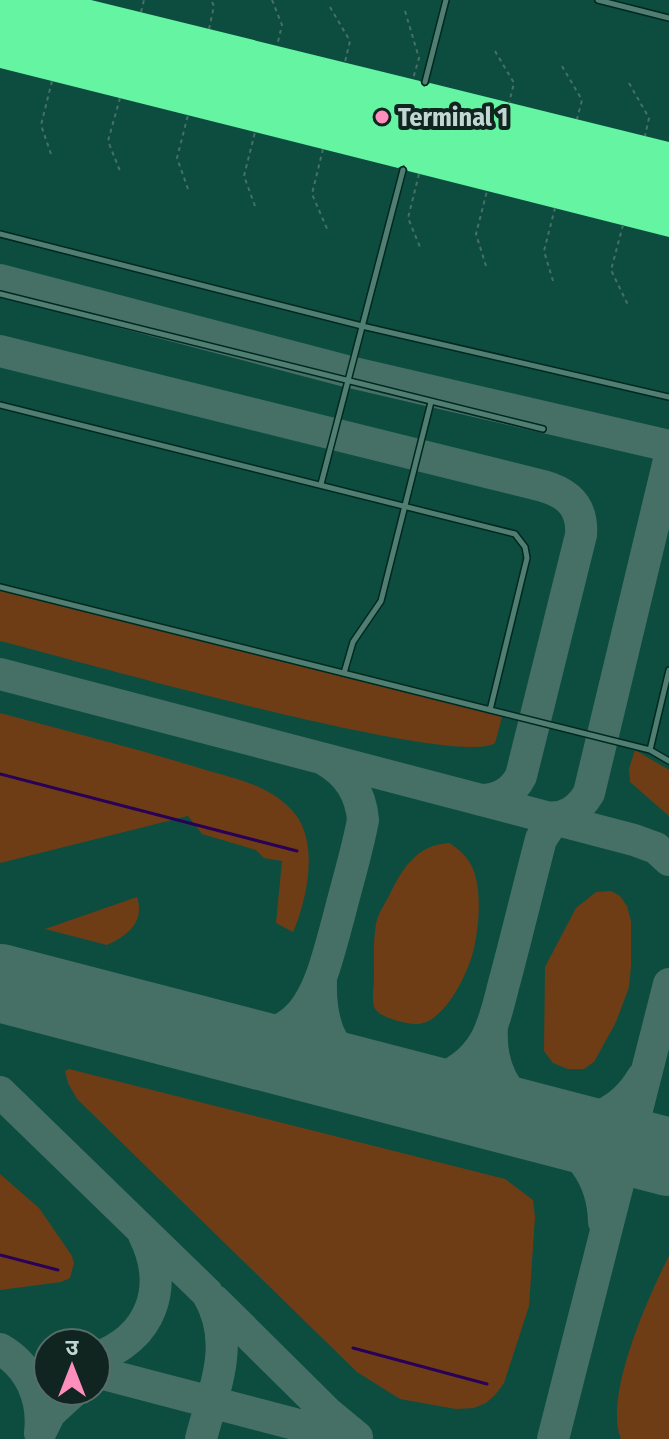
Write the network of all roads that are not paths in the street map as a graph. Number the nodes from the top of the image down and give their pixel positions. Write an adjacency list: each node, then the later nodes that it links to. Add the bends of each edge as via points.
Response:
1 (446, 0): 4 (lane)
2 (598, 0): 3 (lane)
3 (669, 18)
4 (425, 82)
5 (403, 170): 8 (lane)
6 (0, 234): 8 (lane)
7 (0, 294): 9 (lane)
8 (362, 326): 9 (lane); 10 (lane)
9 (348, 381): 11 (lane); 14 (lane)
10 (669, 397)
11 (431, 402): 13 (lane); 15 (lane)
12 (0, 405): 14 (lane)
13 (543, 429)
14 (321, 484): 15 (lane)
15 (404, 505): 18 (lane, via 379,607 353,642); 19 (lane, via 509,531 525,547 525,567)
16 (0, 587): 18 (lane)
17 (669, 670): 20 (lane)
18 (344, 673): 19 (lane)
19 (490, 710): 20 (lane)
20 (650, 750): 21 (lane)
21 (669, 761)

